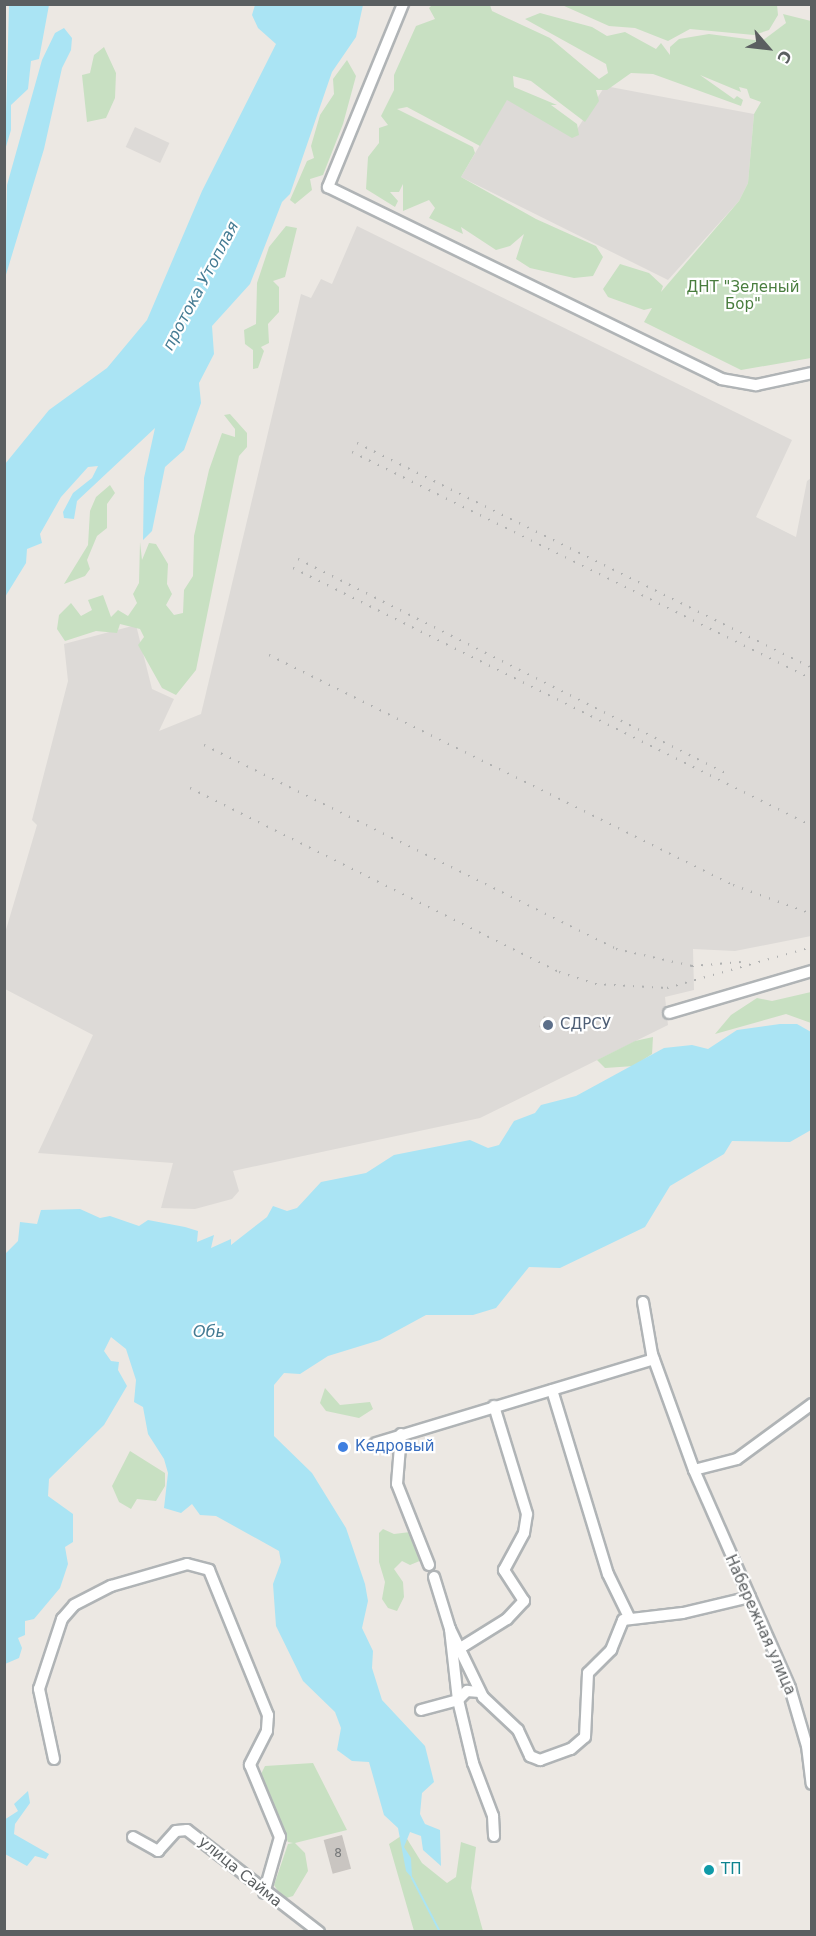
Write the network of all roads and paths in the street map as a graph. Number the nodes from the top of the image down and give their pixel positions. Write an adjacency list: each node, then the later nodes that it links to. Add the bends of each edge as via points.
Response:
1 (403, 4): 2 (street, via 328,187 721,379 756,385)
2 (812, 373)
3 (812, 970): 4 (street)
4 (669, 1012)
5 (643, 1302): 6 (street, Набережная улица)
6 (654, 1359): 7 (street); 12 (street, Набережная улица)
7 (552, 1390): 9 (street); 16 (street, via 605,1564)
8 (812, 1404): 12 (street, via 737,1459)
9 (494, 1406): 10 (street); 18 (street, via 526,1514 525,1533 504,1570 524,1601 507,1618)
10 (401, 1434): 11 (street); 13 (street, via 398,1484)
11 (376, 1443)
12 (694, 1470): 15 (street, Набережная улица)
13 (429, 1566)
14 (434, 1577): 17 (street)
15 (750, 1597): 16 (street, via 683,1613); 23 (street, Набережная улица, via 790,1688 807,1746)
16 (629, 1617): 19 (street, via 621,1624 611,1650 588,1673 586,1731 571,1749 535,1760 512,1723)
17 (450, 1629): 18 (street); 20 (street)
18 (462, 1647): 19 (street)
19 (480, 1692): 20 (street, via 467,1691)
20 (458, 1700): 21 (street); 24 (street, via 473,1763 493,1816)
21 (421, 1710)
22 (54, 1759): 26 (street, via 39,1689 62,1619 90,1593 177,1567 195,1565 209,1570 268,1715 267,1731 250,1765 280,1837)
23 (812, 1784)
24 (494, 1836)
25 (133, 1837): 26 (street, улица Сайма, via 158,1851 176,1831 187,1830)
26 (264, 1893): 27 (street, улица Сайма)
27 (318, 1932)

